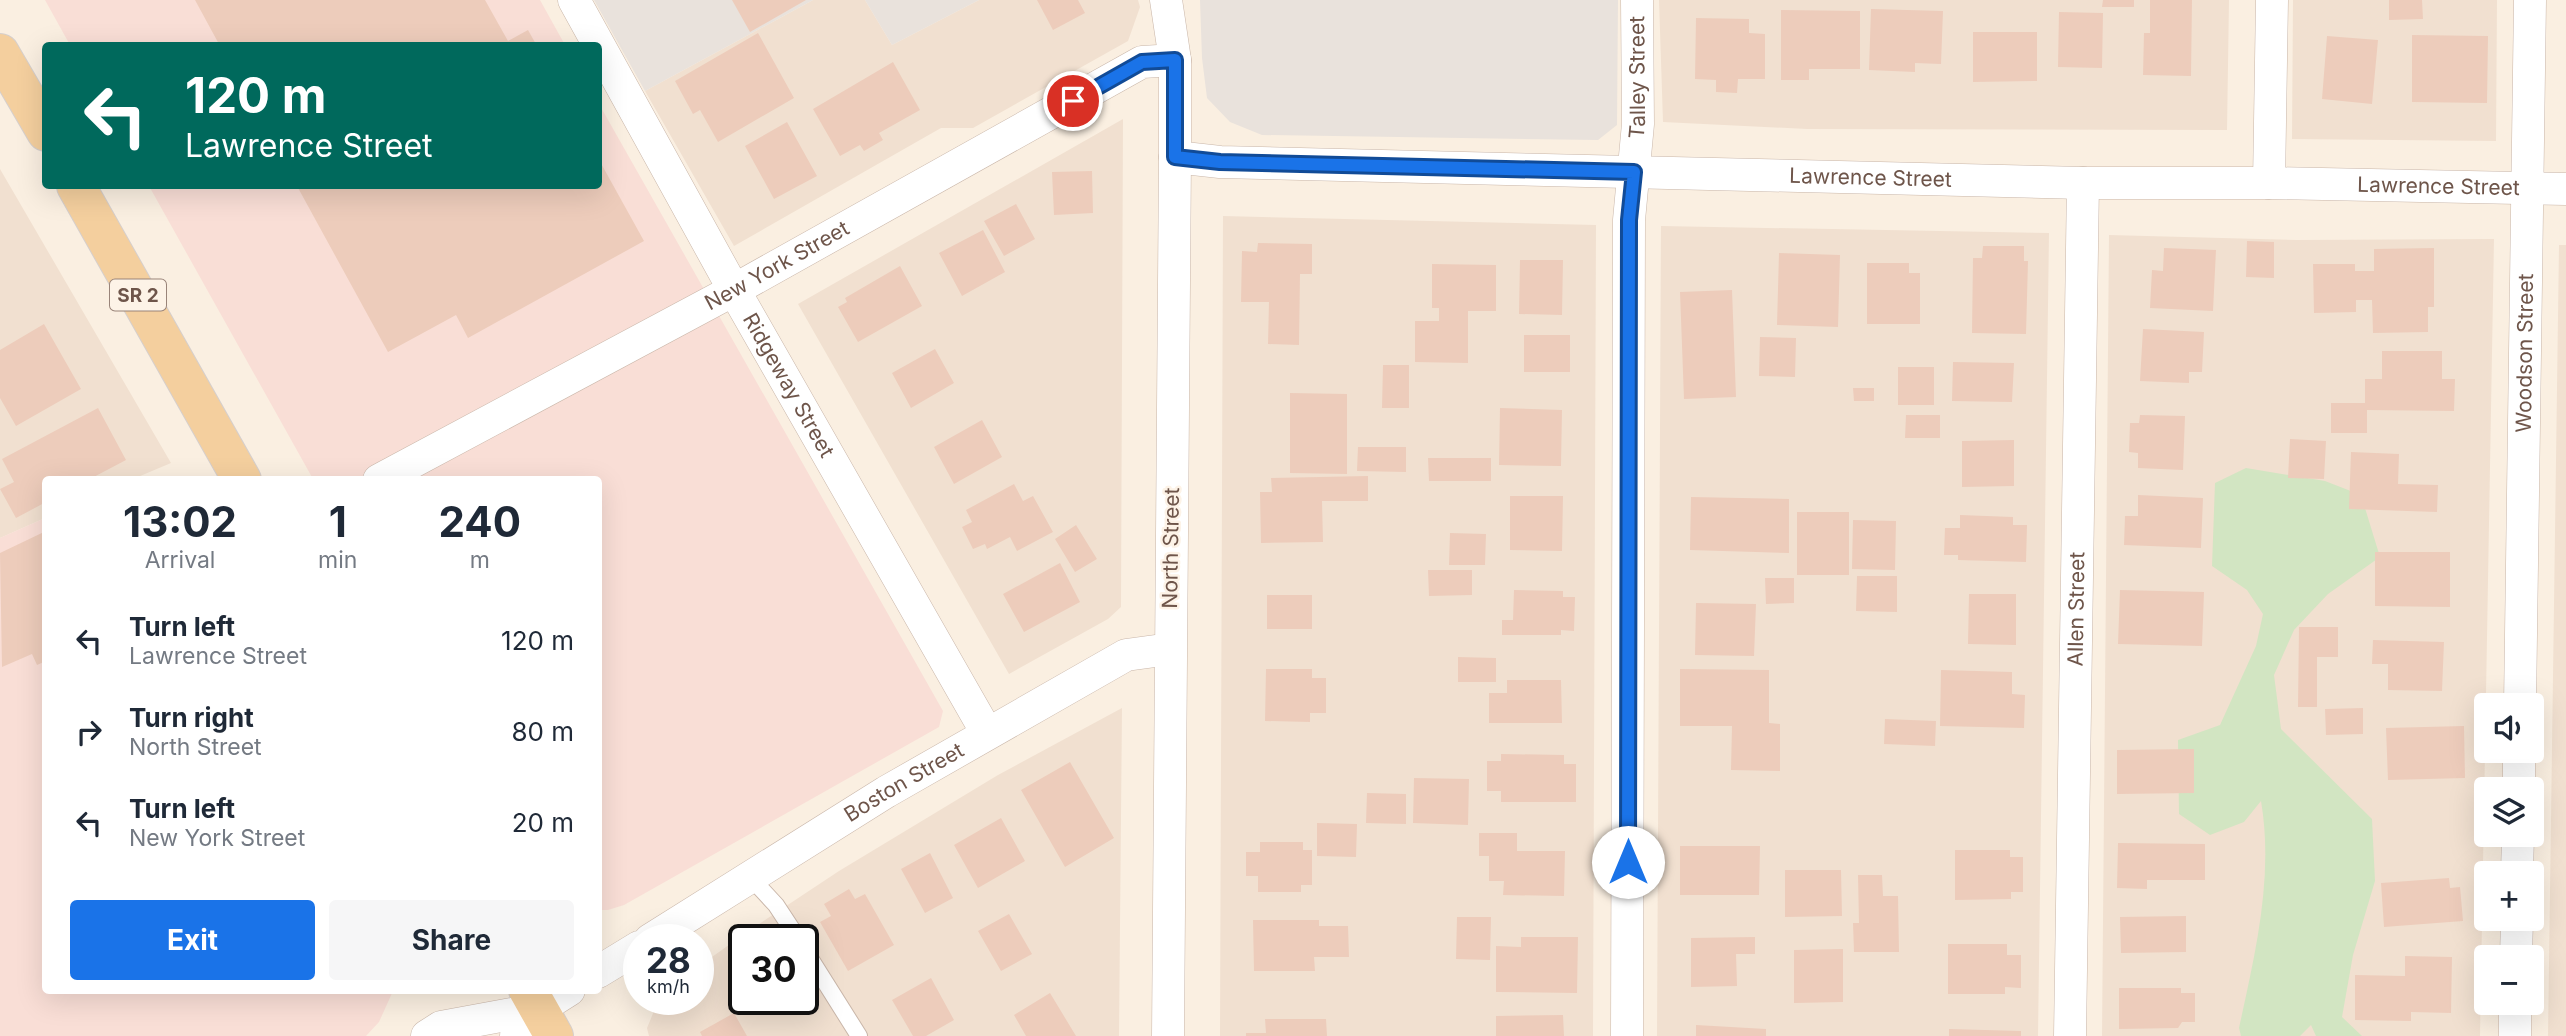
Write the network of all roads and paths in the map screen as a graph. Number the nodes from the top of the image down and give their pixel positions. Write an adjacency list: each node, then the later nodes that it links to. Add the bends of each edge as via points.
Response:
1 (574, 0): 6 (street, Ridgeway Street)
2 (1166, 0): 9 (street, North Street)
3 (1637, 0): 12 (street, Talley Street)
4 (2272, 0): 14 (street)
5 (2530, 0): 16 (street, Woodson Street)
6 (597, 42)
7 (602, 51): 18 (street, Ridgeway Street)
8 (0, 53): 10 (main road)
9 (1175, 60): 11 (street, North Street); 18 (street, New York Street, via 1142,62)
10 (42, 125)
11 (1175, 157): 12 (street, Lawrence Street, via 1220,162); 21 (street, North Street)
12 (1634, 172): 13 (street, Lawrence Street); 35 (street, Talley Street, via 1629,220)
13 (2083, 183): 14 (street, Lawrence Street); 36 (street, Allen Street)
14 (2269, 183): 16 (street, Lawrence Street)
15 (78, 189): 19 (main road, SR 2)
16 (2528, 189): 17 (street, Lawrence Street); 22 (street, Woodson Street)
17 (2566, 189)
18 (734, 290): 20 (street, New York Street); 23 (street, Ridgeway Street)
19 (240, 476)
20 (386, 476)
21 (1170, 649): 23 (street, Boston Street, via 1125,654); 34 (street, North Street)
22 (2520, 693)
23 (987, 733): 24 (street, Boston Street)
24 (751, 878): 25 (street, Boston Street); 26 (lane)
25 (676, 924)
26 (788, 924)
27 (623, 957): 28 (street)
28 (602, 970)
29 (819, 972): 33 (lane)
30 (541, 1012): 32 (street, via 441,1027)
31 (2515, 1015): 37 (street)
32 (427, 1036)
33 (859, 1036)
34 (1168, 1036)
35 (1627, 1036)
36 (2070, 1036)
37 (2515, 1036)

